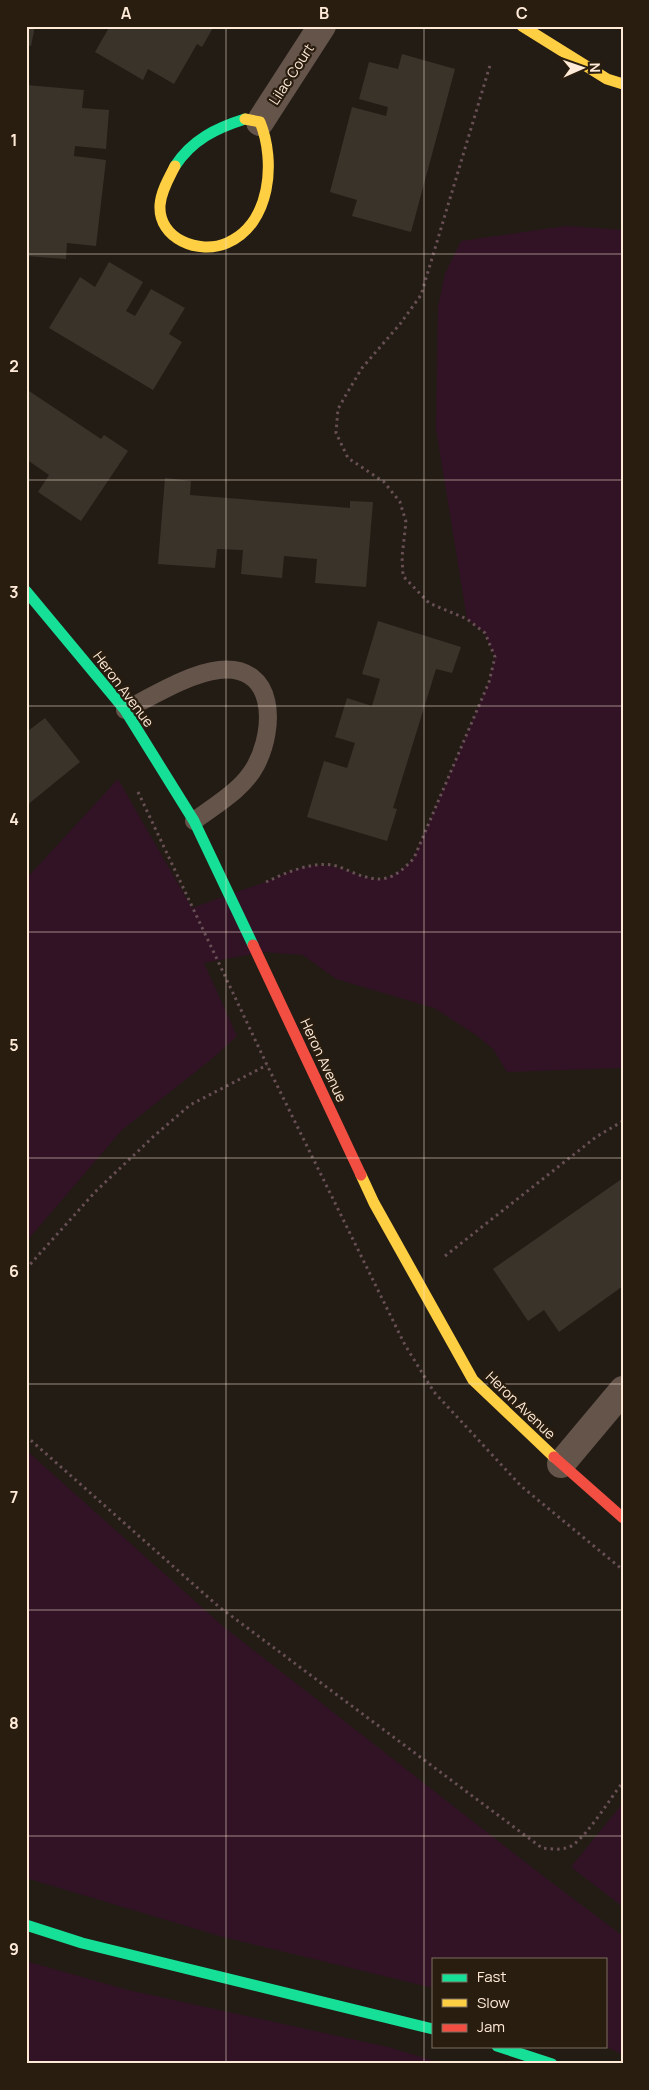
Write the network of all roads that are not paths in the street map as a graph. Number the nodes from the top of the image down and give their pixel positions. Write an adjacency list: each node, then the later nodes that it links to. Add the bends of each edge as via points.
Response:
1 (322, 26): 4 (street, Lilac Court)
2 (522, 26): 3 (main road, via 607,79)
3 (623, 84)
4 (260, 122): 4 (main road, via 245,120 218,127 198,138 183,154 169,177 160,207 164,226 172,236 186,245 207,246 225,243 242,233 262,205 268,177 268,144)
5 (26, 590): 6 (main road, Heron Avenue)
6 (125, 710): 7 (main road, Heron Avenue); 7 (lane, via 187,680 219,670 242,673 258,683 268,704 269,728 256,766 236,790)
7 (194, 821): 9 (main road, Heron Avenue, via 374,1203 473,1380)
8 (623, 1390): 9 (street)
9 (561, 1464): 10 (main road, Heron Avenue)
10 (623, 1518)
11 (26, 1925): 12 (main road, via 82,1943)
12 (432, 2029)
13 (503, 2048): 14 (main road)
14 (552, 2064)

